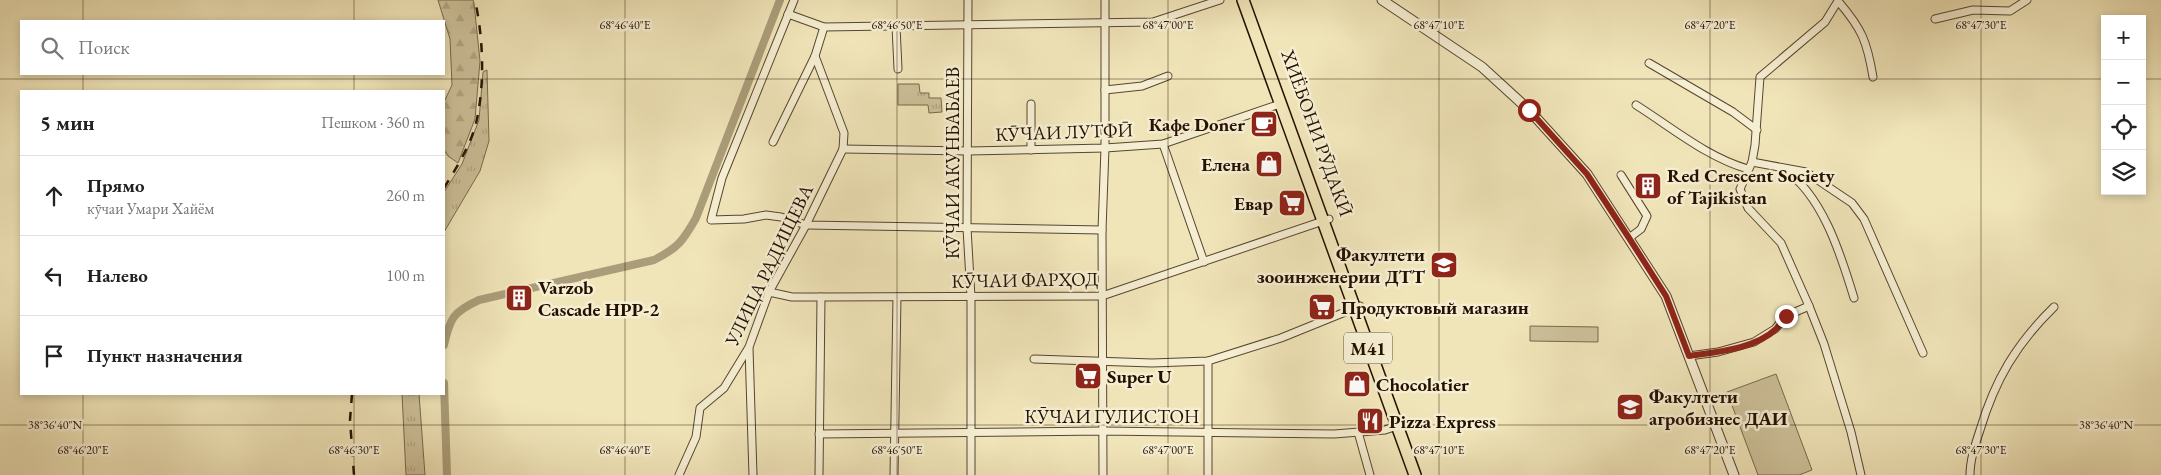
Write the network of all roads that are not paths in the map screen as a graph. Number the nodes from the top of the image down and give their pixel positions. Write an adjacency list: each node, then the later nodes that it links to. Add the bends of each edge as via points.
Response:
1 (794, 0): 9 (street)
2 (968, 0): 12 (street, КӮЧАИ АКУНБАБАЕВ)
3 (1105, 0): 11 (street)
4 (1220, 0): 11 (street, via 1153,22)
5 (1243, 0): 22 (highway, M41)
6 (1251, 0): 35 (highway, ХИЁБОНИ РӮДАКӢ)
7 (1382, 0): 40 (street, via 1482,67 1529,110 1587,174)
8 (2027, 0): 10 (street, via 2010,11 1973,10)
9 (788, 14): 14 (street); 37 (street, via 722,178 711,220 766,215)
10 (1935, 19)
11 (1105, 23): 12 (street); 20 (street)
12 (968, 25): 13 (street); 29 (street, КӮЧАИ АКУНБАБАЕВ)
13 (896, 26): 14 (street); 17 (street)
14 (824, 27): 15 (street)
15 (815, 56): 25 (street); 28 (street, via 844,133)
16 (1649, 63): 24 (street, via 1733,112)
17 (898, 69)
18 (1168, 76): 20 (street, via 1142,86)
19 (1873, 77): 24 (street, via 1865,39 1838,1 1825,22 1760,77)
20 (1105, 90): 27 (street)
21 (1031, 104): 30 (street)
22 (1280, 104): 26 (street, КӮЧАИ ЛУТФӢ); 35 (highway, M41)
23 (1636, 104): 33 (street, via 1703,148)
24 (1757, 130): 31 (street)
25 (773, 142)
26 (1163, 144): 27 (street, КӮЧАИ ЛУТФӢ); 41 (street)
27 (1105, 148): 30 (street, КӮЧАИ ЛУТФӢ); 39 (street)
28 (843, 149): 29 (street, КӮЧАИ ЛУТФӢ); 37 (street, УЛИЦА РАДИЩЕВА)
29 (968, 150): 30 (street, КӮЧАИ ЛУТФӢ); 38 (street, КӮЧАИ АКУНБАБАЕВ)
30 (1032, 150)
31 (1752, 162): 32 (street); 33 (street)
32 (1777, 166): 47 (street, via 1796,178 1822,216); 52 (street, via 1806,172 1858,210 1884,261)
33 (1748, 170): 48 (street, via 1740,189 1744,200 1780,243)
34 (1621, 175): 40 (street, via 1647,216 1641,229)
35 (1311, 179): 36 (highway, M41)
36 (1326, 221): 41 (street, КӮЧАИ ФАРҲОД); 50 (highway, M41)
37 (806, 225): 38 (street); 42 (street, УЛИЦА РАДИЩЕВА)
38 (967, 228): 39 (street); 46 (street, КӮЧАИ АКУНБАБАЕВ)
39 (1102, 230): 43 (street)
40 (1629, 238): 53 (street, via 1666,296)
41 (1204, 262): 43 (street, КӮЧАИ ФАРҲОД)
42 (769, 292): 44 (street, КӮЧАИ ФАРҲОД); 51 (street, УЛИЦА РАДИЩЕВА)
43 (1102, 296): 46 (street, КӮЧАИ ФАРҲОД); 56 (street)
44 (821, 298): 45 (street, КӮЧАИ ФАРҲОД); 62 (street)
45 (897, 298): 46 (street, КӮЧАИ ФАРҲОД); 63 (street)
46 (971, 298): 59 (street, КӮЧАИ АКУНБАБАЕВ)
47 (1854, 298)
48 (1809, 306): 53 (street, via 1786,316 1775,329 1754,342); 75 (street, via 1851,432)
49 (2054, 307): 76 (street, via 2030,331 1994,389 1976,444)
50 (1357, 308): 55 (street, via 1281,338); 57 (highway, M41)
51 (749, 347): 64 (street, УЛИЦА РАДИЩЕВА, via 724,388 700,408 696,436); 65 (street)
52 (1923, 353)
53 (1689, 356): 74 (street)
54 (1034, 359): 56 (street)
55 (1208, 361): 56 (street); 61 (street)
56 (1102, 362): 58 (street)
57 (1400, 425): 60 (street, КӮЧАИ ГУЛИСТОН); 72 (highway, M41); 73 (highway)
58 (1104, 431): 59 (street, КӮЧАИ ГУЛИСТОН); 61 (street, КӮЧАИ ГУЛИСТОН); 69 (street)
59 (970, 432): 63 (street, КӮЧАИ ГУЛИСТОН); 68 (street, КӮЧАИ АКУНБАБАЕВ)
60 (1358, 432): 61 (street, КӮЧАИ ГУЛИСТОН); 71 (street)
61 (1209, 433): 70 (street)
62 (819, 434): 63 (street, КӮЧАИ ГУЛИСТОН); 66 (street)
63 (893, 434): 67 (street)
64 (679, 475)
65 (753, 475)
66 (818, 475)
67 (894, 475)
68 (971, 475)
69 (1103, 475)
70 (1208, 475)
71 (1370, 475)
72 (1414, 475)
73 (1422, 475)
74 (1734, 475)
75 (1860, 475)
76 (1970, 475)

